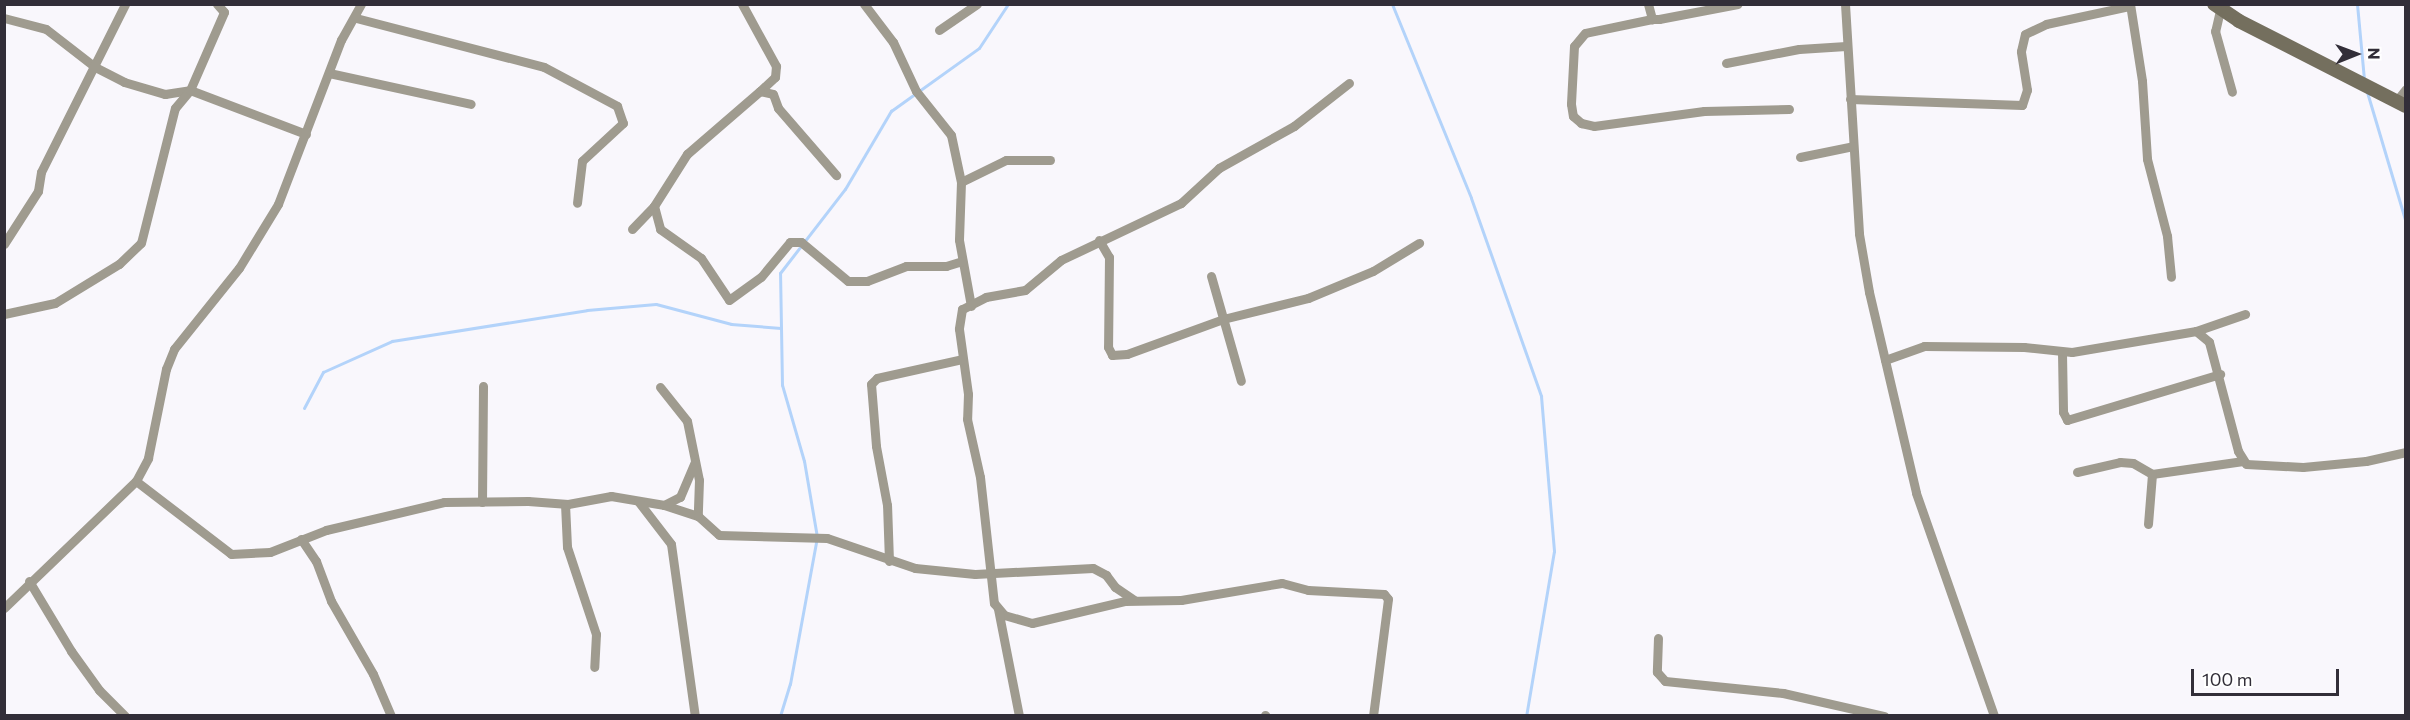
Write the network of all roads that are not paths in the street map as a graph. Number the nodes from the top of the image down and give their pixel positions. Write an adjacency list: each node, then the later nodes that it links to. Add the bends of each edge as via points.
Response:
1 (125, 4): 18 (street, via 113,22)
2 (217, 4): 21 (street, via 224,12)
3 (361, 4): 13 (street)
4 (742, 4): 22 (street, via 776,66 775,77)
5 (864, 4): 33 (street, via 892,42 916,91 951,135)
6 (977, 4): 15 (street)
7 (1648, 4): 14 (street)
8 (1738, 4): 14 (street)
9 (1845, 4): 16 (street)
10 (2130, 5): 25 (street, via 2046,24 2025,34 2021,51 2027,90 2022,105); 42 (street, via 2142,81 2147,159 2167,236)
11 (2219, 6): 23 (street, via 2215,31); 24 (main road)
12 (4, 18): 18 (street, via 46,29)
13 (356, 18): 19 (street, via 341,40); 34 (street, via 544,67 617,106 623,123 582,161)
14 (1652, 19): 27 (street, via 1585,33 1574,46 1571,104 1573,116 1581,123 1594,126 1704,111)
15 (939, 30)
16 (1846, 46): 17 (street, via 1799,49); 25 (street)
17 (1726, 63)
18 (95, 67): 21 (street, via 124,82 165,94); 39 (street, via 41,172 38,191)
19 (329, 73): 26 (street); 28 (street)
20 (1349, 83): 37 (street, via 1294,126 1219,168 1181,203)
21 (190, 90): 28 (street); 44 (street, via 175,108 141,243 119,264 55,303)
22 (760, 91): 32 (street, via 773,94 778,108); 35 (street, via 687,154)
23 (2232, 92)
24 (2403, 98)
25 (1850, 99): 29 (street)
26 (471, 104)
27 (1790, 109)
28 (306, 134): 60 (street, via 278,204 259,236 239,268 174,349 166,369 148,458)
29 (1852, 146): 30 (street); 50 (street, via 1861,256)
30 (1800, 157)
31 (1050, 159): 33 (street, via 1006,160)
32 (836, 175)
33 (961, 182): 40 (street)
34 (577, 203)
35 (654, 206): 36 (street); 40 (street, via 660,229 701,258 729,300 761,277 790,242 801,242 848,281 867,281 906,266 946,266)
36 (632, 229)
37 (1099, 240): 43 (street, via 1051,266 1024,290 986,297); 46 (street, via 1109,257 1108,347 1112,355 1127,354)
38 (1419, 243): 46 (street, via 1373,272 1308,298)
39 (4, 244)
40 (962, 261): 43 (street)
41 (1211, 276): 46 (street)
42 (2171, 277)
43 (971, 306): 49 (street, via 962,309 959,318)
44 (4, 314)
45 (2245, 314): 47 (street)
46 (1223, 319): 52 (street)
47 (2196, 331): 48 (street); 51 (street, via 2209,342)
48 (2062, 353): 50 (street, via 2024,346 1924,346); 51 (street, via 2063,412 2067,420)
49 (963, 358): 68 (street, via 877,378 871,384 876,446 887,505); 69 (street, via 967,419 981,477)
50 (1885, 360): 83 (street, via 1894,414 1916,493)
51 (2220, 374): 56 (street)
52 (1241, 381)
53 (483, 386): 62 (street)
54 (660, 387): 57 (street, via 687,421)
55 (2406, 452): 56 (street, via 2366,461 2303,467 2257,468)
56 (2243, 461): 59 (street)
57 (695, 462): 64 (street, via 680,497); 65 (street)
58 (2077, 472): 59 (street, via 2120,462 2133,463)
59 (2152, 474): 66 (street)
60 (136, 481): 67 (street, via 231,554 270,552); 70 (street)
61 (638, 501): 63 (street, via 611,496); 64 (street); 79 (street, via 670,544)
62 (482, 502): 63 (street); 67 (street, via 427,506)
63 (566, 504): 75 (street, via 567,547 596,634)
64 (664, 505): 65 (street)
65 (698, 516): 68 (street, via 719,535 817,537)
66 (2148, 524)
67 (301, 540): 78 (street, via 316,561 331,602 373,674)
68 (889, 561): 69 (street, via 915,568)
69 (991, 574): 71 (street, via 1093,568); 73 (street)
70 (29, 581): 72 (street); 77 (street, via 71,651 99,690)
71 (1134, 600): 73 (street, via 1032,623 1016,620); 81 (street, via 1181,600 1282,583 1308,590 1384,594 1388,599)
72 (4, 608)
73 (998, 609): 80 (street)
74 (1658, 638): 76 (street, via 1658,672 1665,681 1783,693)
75 (594, 667)
76 (1863, 713): 82 (street)
77 (125, 716)
78 (391, 716)
79 (695, 716)
80 (1019, 716)
81 (1373, 716)
82 (1884, 716)
83 (1994, 716)

